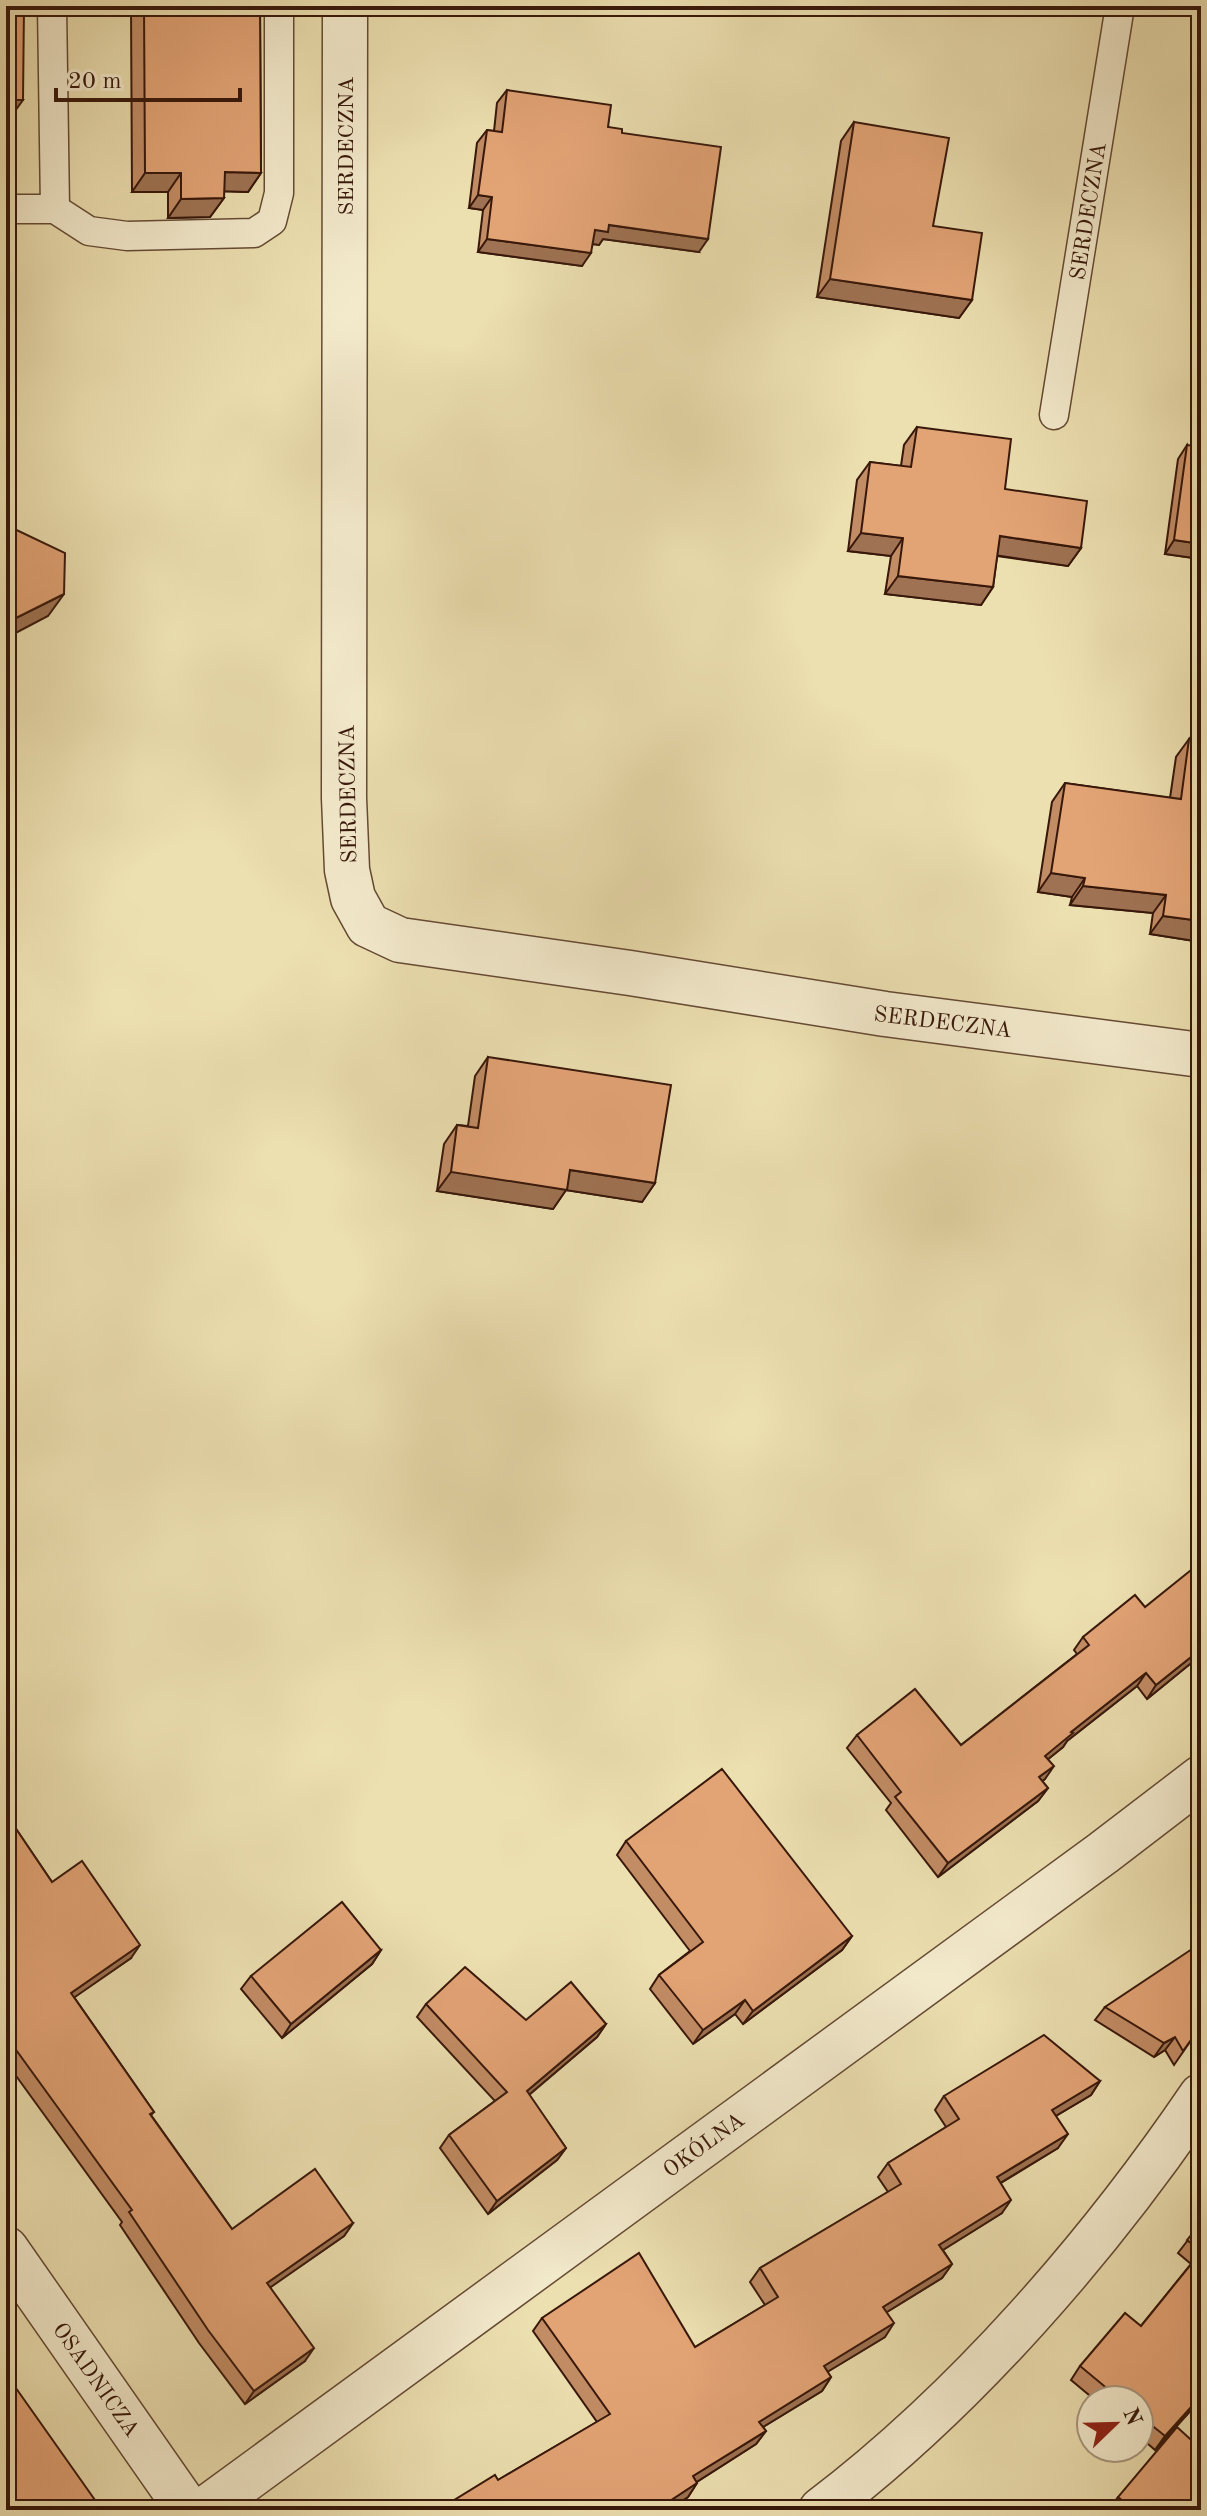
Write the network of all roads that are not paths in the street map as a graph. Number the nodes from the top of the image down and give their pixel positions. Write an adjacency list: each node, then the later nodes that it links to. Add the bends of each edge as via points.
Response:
1 (52, 6): 6 (lane)
2 (279, 6): 6 (lane, via 279,193 272,221 254,233 127,236 89,231)
3 (345, 6): 8 (street, SERDECZNA, via 345,810 347,870 353,898 368,925 400,940 460,950)
4 (1120, 6): 7 (lane, SERDECZNA)
5 (6, 209): 6 (lane)
6 (55, 209)
7 (1054, 415)
8 (1201, 1055)
9 (1201, 1778): 14 (street, OKÓLNA)
10 (1201, 2096): 12 (street, via 1038,2306 904,2442)
11 (6, 2249): 13 (street, OSADNICZA)
12 (826, 2509)
13 (188, 2510)
14 (204, 2510)

